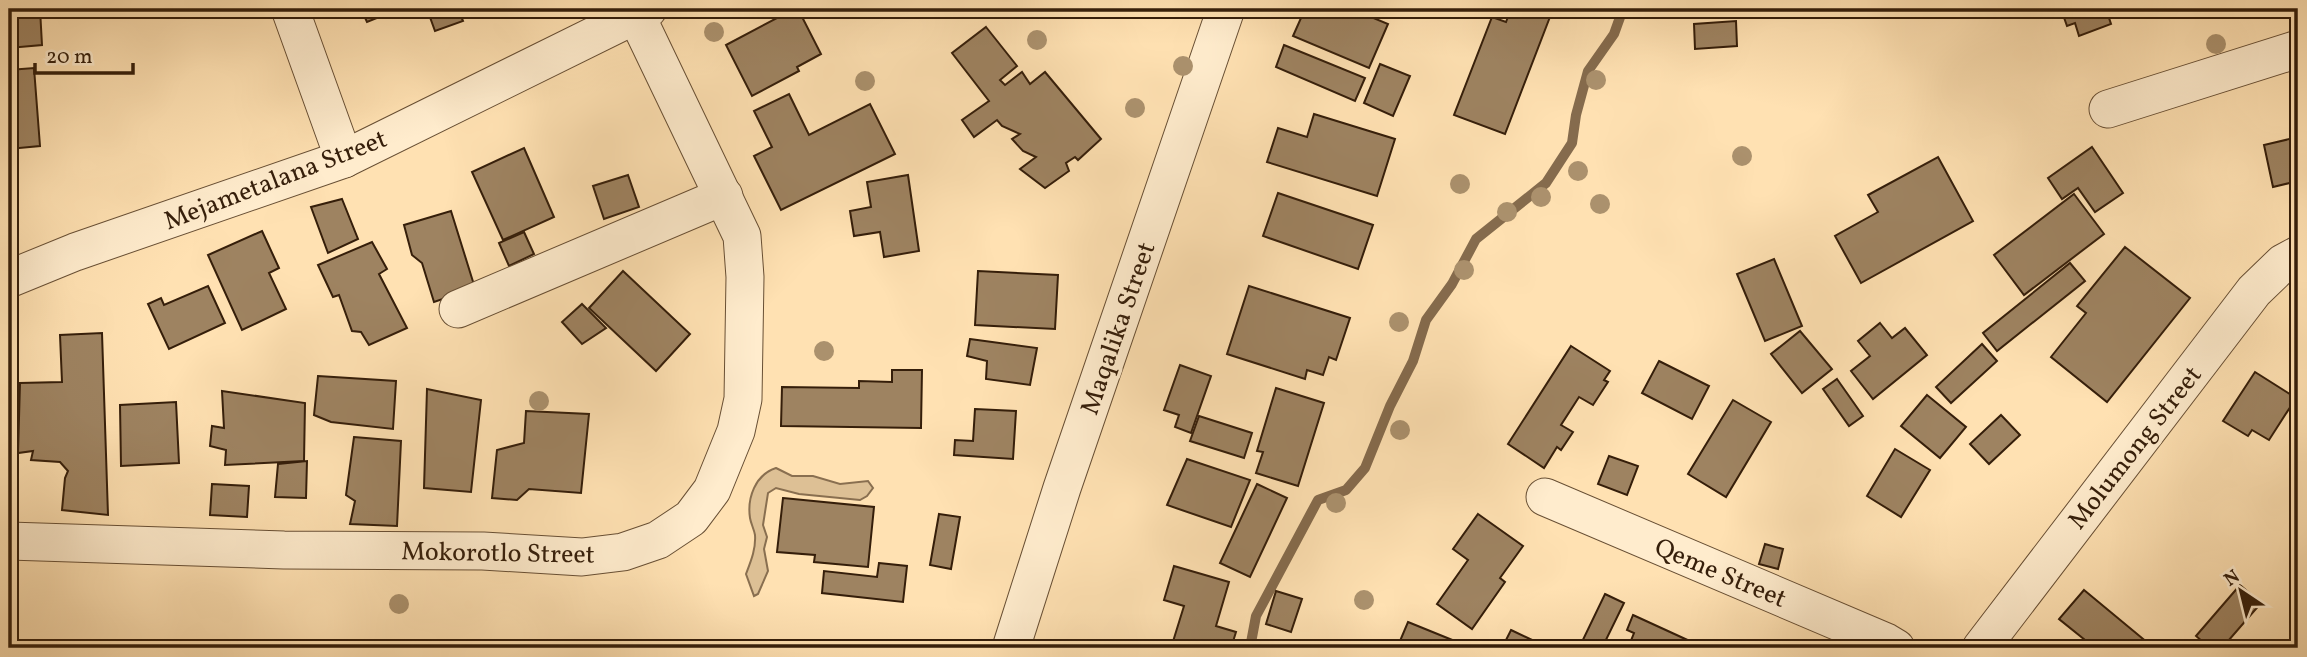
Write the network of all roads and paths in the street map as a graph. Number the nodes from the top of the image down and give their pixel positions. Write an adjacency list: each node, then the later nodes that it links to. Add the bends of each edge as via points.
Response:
1 (290, 9): 6 (street)
2 (1226, 9): 13 (street, Maqalika Street)
3 (642, 12): 6 (street, Mejametalana Street); 7 (street, Mokorotlo Street)
4 (2298, 49): 5 (street)
5 (2108, 108)
6 (344, 159): 9 (street, Mejametalana Street)
7 (724, 196): 10 (street); 12 (street, Mokorotlo Street, via 742,236 743,399 736,432 712,490 691,518 658,540 623,552 582,556)
8 (2298, 255): 15 (street, Molumong Street, via 2255,291)
9 (9, 279)
10 (458, 309)
11 (1545, 497): 14 (street, Qeme Street)
12 (9, 541)
13 (1011, 648)
14 (1896, 648)
15 (1981, 648)

